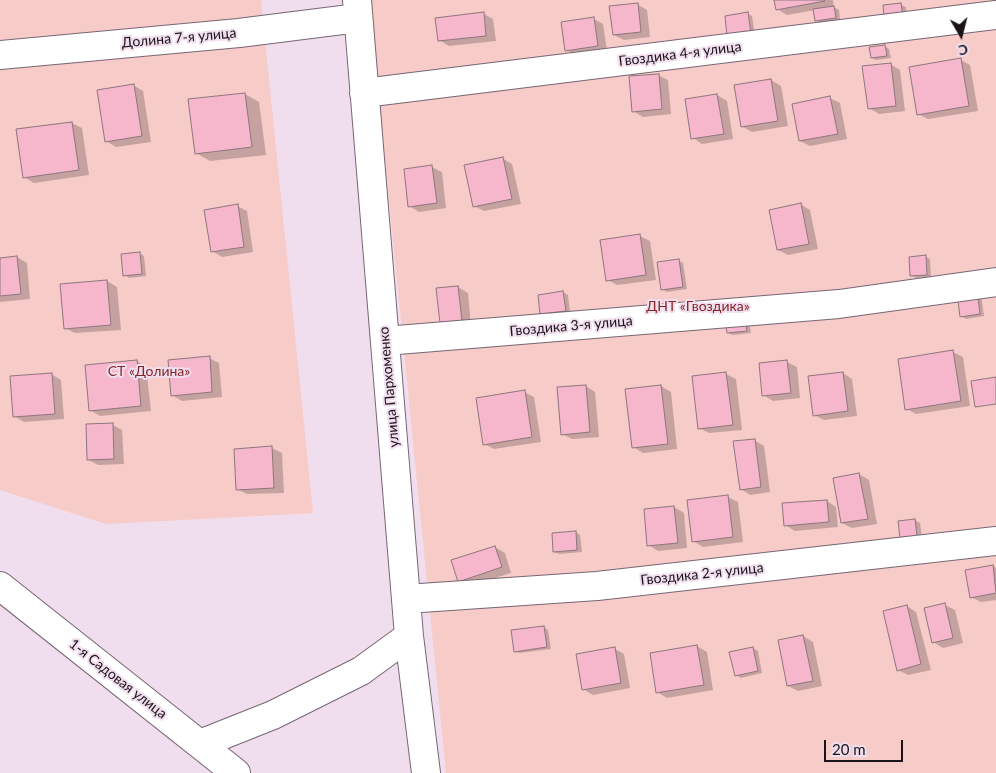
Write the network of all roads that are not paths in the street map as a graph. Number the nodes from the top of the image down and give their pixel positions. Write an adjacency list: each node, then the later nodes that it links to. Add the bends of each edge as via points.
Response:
1 (358, 9): 3 (street, Долина 7-я улица, via 239,33); 4 (street, улица Пархоменко)
2 (996, 15): 4 (street, Гвоздика 4-я улица)
3 (0, 55)
4 (364, 93): 6 (street, улица Пархоменко)
5 (996, 282): 6 (street, Гвоздика 3-я улица, via 838,304)
6 (385, 341): 9 (street, улица Пархоменко)
7 (996, 541): 9 (street, Гвоздика 2-я улица, via 597,586)
8 (0, 586): 11 (street, 1-я Садовая улица)
9 (406, 599): 10 (street, улица Пархоменко)
10 (409, 636): 11 (street, via 361,671 273,714); 13 (street, улица Пархоменко)
11 (200, 744): 12 (street, 1-я Садовая улица)
12 (236, 773)
13 (426, 773)

